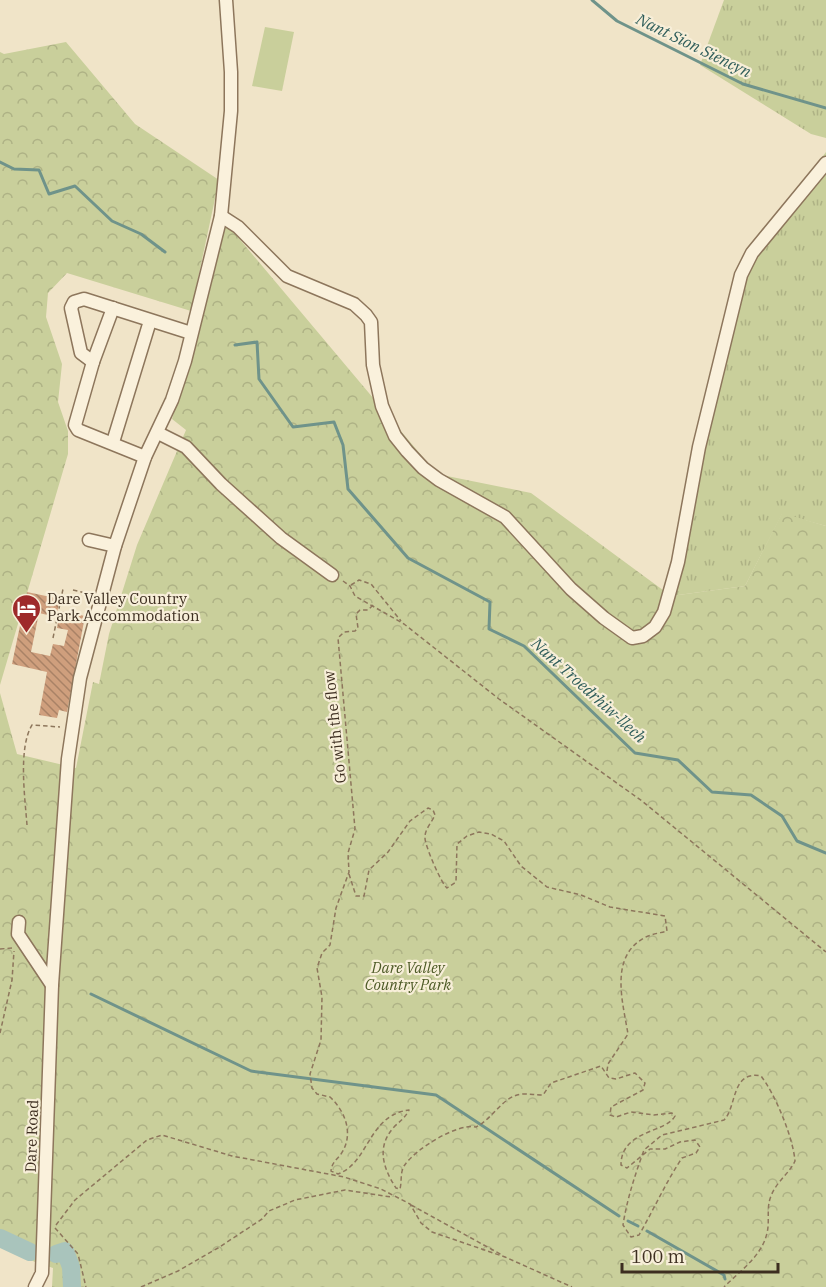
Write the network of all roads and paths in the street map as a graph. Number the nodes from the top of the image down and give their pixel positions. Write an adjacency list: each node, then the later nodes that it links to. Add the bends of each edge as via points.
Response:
1 (226, 0): 3 (lane, Dare Road, via 231,111)
2 (826, 163): 3 (lane, via 752,253 741,275 664,612 655,627 632,638 571,589 505,517 439,480 407,451 395,436 382,406 371,322 366,315 354,304 286,276 238,227)
3 (221, 216): 6 (lane, Dare Road)
4 (113, 308): 5 (lane); 7 (lane); 7 (lane, via 84,299 72,305 81,353)
5 (150, 321): 6 (lane); 9 (lane)
6 (191, 333): 8 (lane, Dare Road)
7 (93, 362): 9 (lane, via 75,425 78,430)
8 (158, 433): 10 (lane, Dare Road); 13 (lane, via 186,447 281,538)
9 (113, 442): 10 (lane)
10 (145, 457): 12 (lane, Dare Road)
11 (89, 540): 12 (lane)
12 (115, 546): 17 (lane, Dare Road)
13 (332, 575): 14 (path)
14 (350, 585): 18 (path, via 355,596); 19 (path, via 359,580 371,584)
15 (63, 589): 20 (path)
16 (73, 590): 17 (path)
17 (102, 597): 21 (lane, Dare Road, via 80,678)
18 (373, 605): 19 (path); 23 (path, Go with the flow, via 356,614 355,631 344,632 338,638 355,819 348,853)
19 (404, 624): 26 (path, via 499,699 642,801)
20 (53, 638)
21 (73, 727): 22 (path, via 37,724 28,731 24,774); 27 (lane, Dare Road)
22 (27, 825)
23 (349, 872): 29 (path, Go with the flow, via 356,896 364,896 369,870 388,852 410,821 428,808 435,815 426,830 425,844 440,882 447,888 456,882 457,844 479,832 504,841 521,866 547,887 610,907 664,916 667,931 645,937 632,948 622,970 619,998 628,1034); 29 (path, Go with the flow, via 336,908 330,945 322,953 317,969 322,997 321,1040 310,1074 312,1088 317,1094 330,1097 345,1117 346,1143 331,1171 338,1174 347,1170 379,1124 391,1115 409,1110 382,1148 390,1178 400,1189 403,1168 429,1142 467,1125 476,1127 486,1122 506,1100 522,1094 543,1095 551,1083 601,1066)
24 (19, 922): 27 (lane, via 18,934)
25 (14, 947): 28 (path, via 12,980)
26 (826, 952)
27 (52, 985): 34 (lane, Dare Road, via 42,1273)
28 (0, 1032)
29 (607, 1072): 30 (path, Go with the flow, via 609,1078 616,1079 635,1073 645,1083 643,1090 611,1107 612,1117 631,1112 675,1116 631,1143 621,1166 631,1166)
30 (643, 1153): 30 (path, Go with the flow, via 623,1225 632,1237 639,1235 682,1158 696,1153 700,1147 695,1140 688,1140); 38 (path, Go with the flow, via 662,1135 724,1120 736,1089 749,1076 761,1076 769,1087 795,1161 771,1196 768,1232 760,1254)
31 (394, 1198): 32 (path); 35 (path, via 381,1189 344,1177 266,1164 162,1135 147,1140 75,1200 54,1227 78,1254); 36 (path, via 345,1190 295,1200 269,1211 178,1271)
32 (410, 1204): 33 (path); 33 (path, via 421,1223 432,1232)
33 (505, 1257): 37 (path)
34 (35, 1287)
35 (86, 1287)
36 (141, 1287)
37 (572, 1287)
38 (724, 1287)

